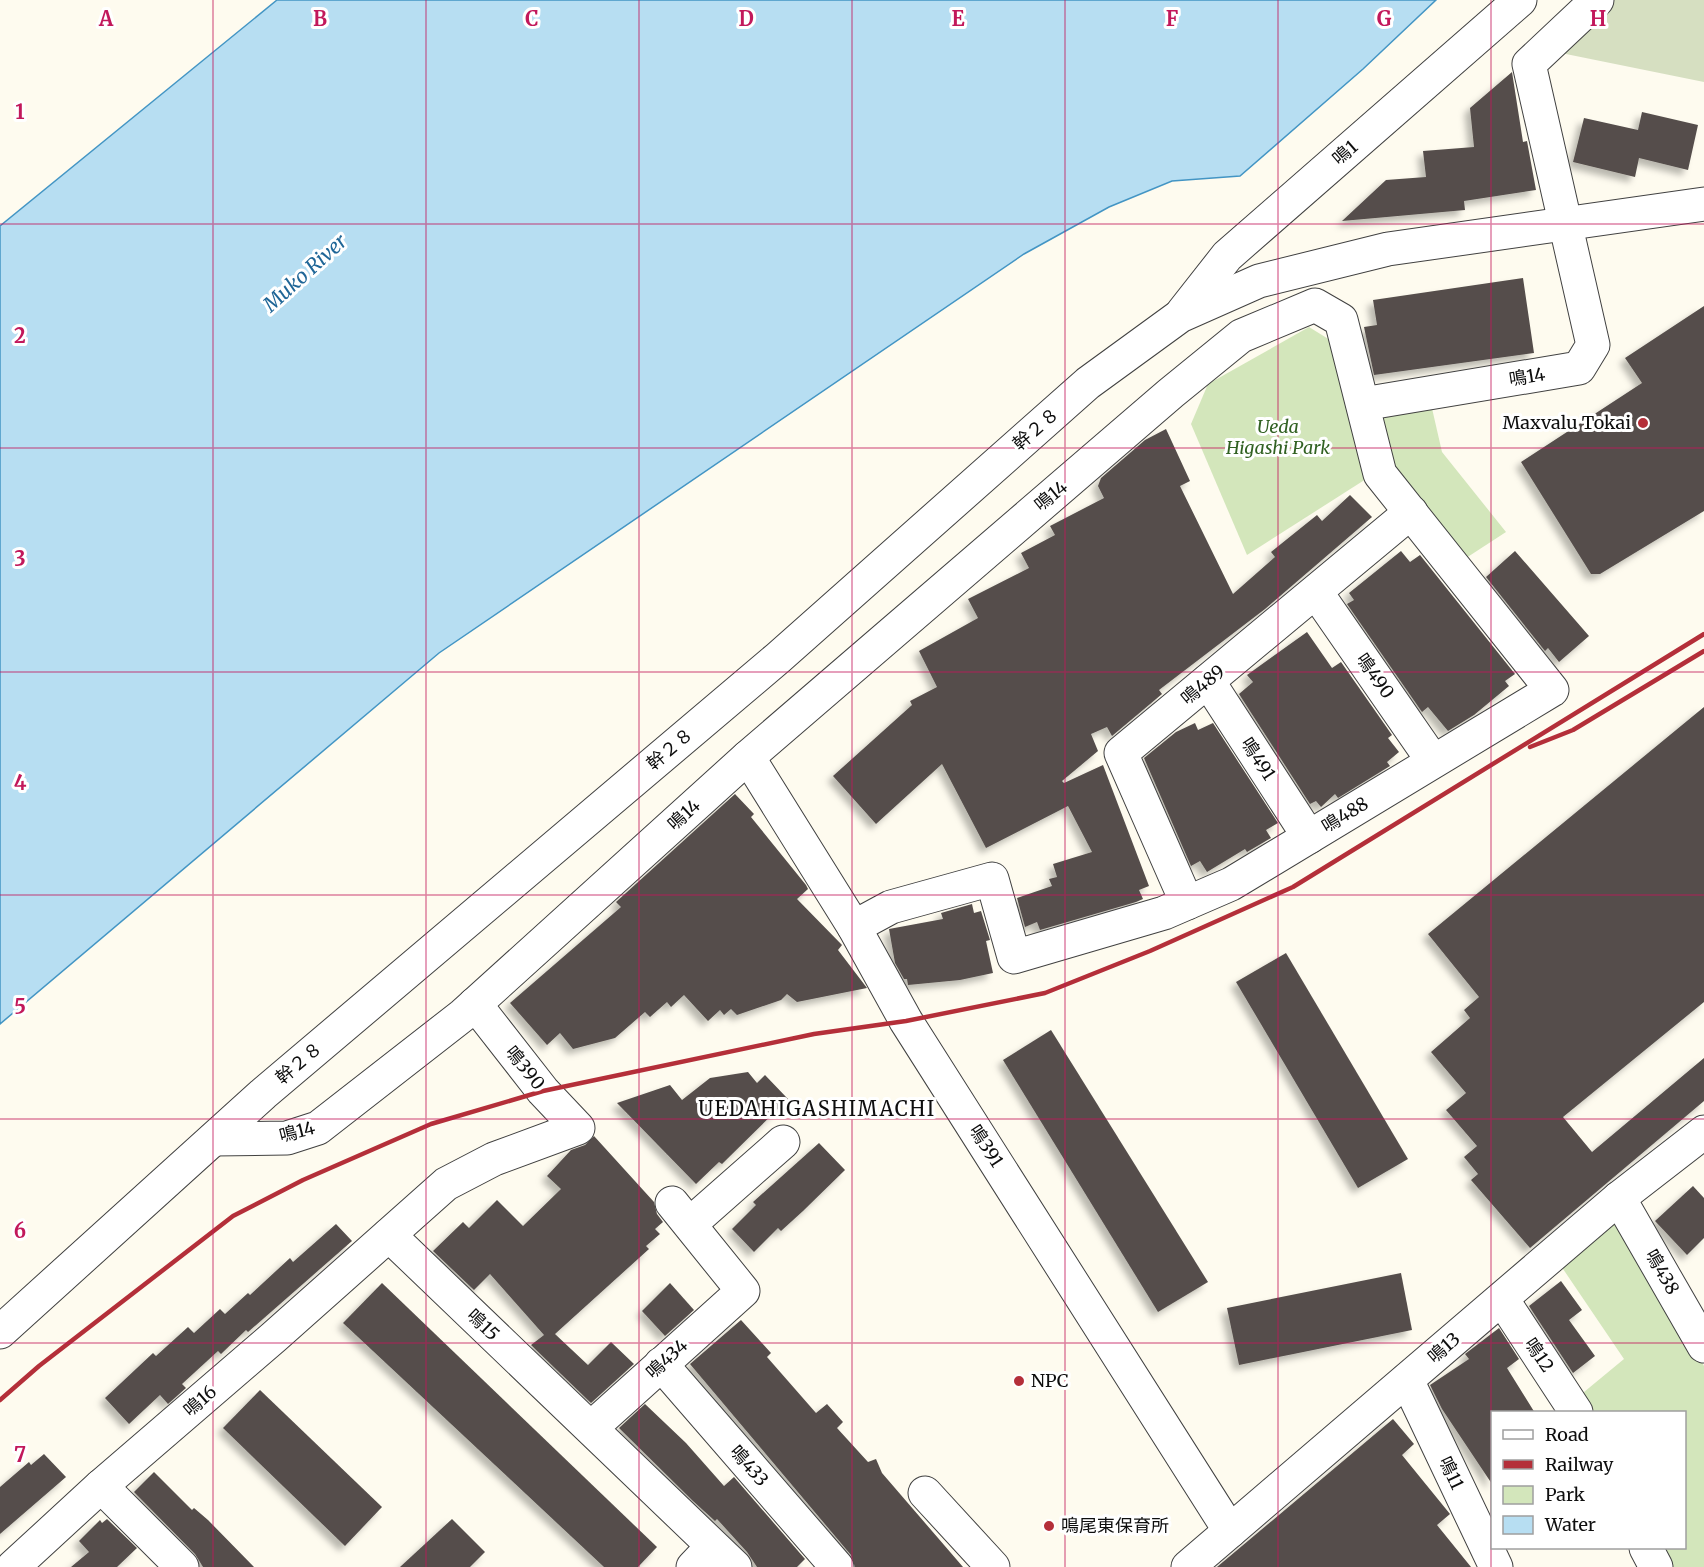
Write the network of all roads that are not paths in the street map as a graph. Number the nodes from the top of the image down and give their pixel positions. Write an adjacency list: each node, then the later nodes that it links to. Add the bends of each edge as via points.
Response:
1 (1520, 0): 5 (street, 鳴1, via 1227,256)
2 (1598, 0): 4 (street, 鳴14, via 1529,64)
3 (1704, 204): 4 (street, 幹２８)
4 (1566, 222): 5 (street, 幹２８, via 1388,249 1259,281); 6 (street, 鳴14, via 1593,345 1579,368)
5 (1180, 316): 17 (street, 幹２８, via 1088,383 777,658)
6 (1363, 404): 7 (street, 鳴488, via 1380,474); 10 (street, 鳴14, via 1341,320 1315,305 1241,336)
7 (1410, 512): 8 (street, 鳴489); 11 (street, 鳴488, via 1552,690)
8 (1316, 592): 9 (street, 鳴489); 11 (street, 鳴490)
9 (1208, 681): 12 (street, 鳴491); 13 (street, 鳴489, via 1121,753)
10 (748, 757): 14 (street, 鳴391); 15 (street, 鳴14)
11 (1433, 761): 12 (street, 鳴488)
12 (1309, 837): 13 (street, 鳴488, via 1231,884)
13 (1187, 903): 14 (street, 鳴488, via 1014,957 992,879 891,907)
14 (854, 927): 30 (street, 鳴391, via 906,1021)
15 (475, 1004): 17 (street, 鳴14, via 318,1128 287,1138); 20 (street, 鳴390, via 543,1091 578,1128 494,1159 446,1184)
16 (1704, 1132): 19 (street, 鳴13)
17 (214, 1139): 22 (street, 幹２８)
18 (783, 1142): 24 (street, 鳴434, via 681,1213 743,1291)
19 (1619, 1198): 21 (street, 鳴13); 23 (street, 鳴438)
20 (389, 1235): 27 (street, 鳴15); 28 (street, 鳴16)
21 (1502, 1299): 25 (street, 鳴13); 26 (street, 鳴12)
22 (0, 1332)
23 (1704, 1346)
24 (661, 1364): 27 (street, 鳴434); 35 (street, 鳴433)
25 (1407, 1380): 30 (street, 鳴13); 38 (street, 鳴11)
26 (1575, 1411)
27 (591, 1428): 32 (street, 鳴15)
28 (101, 1486): 33 (street, 鳴16); 34 (street)
29 (925, 1493): 36 (street)
30 (1230, 1531): 37 (street, 鳴13)
31 (1647, 1549): 39 (street)
32 (713, 1560)
33 (13, 1567)
34 (182, 1567)
35 (837, 1567)
36 (993, 1567)
37 (1188, 1567)
38 (1496, 1567)
39 (1656, 1567)

